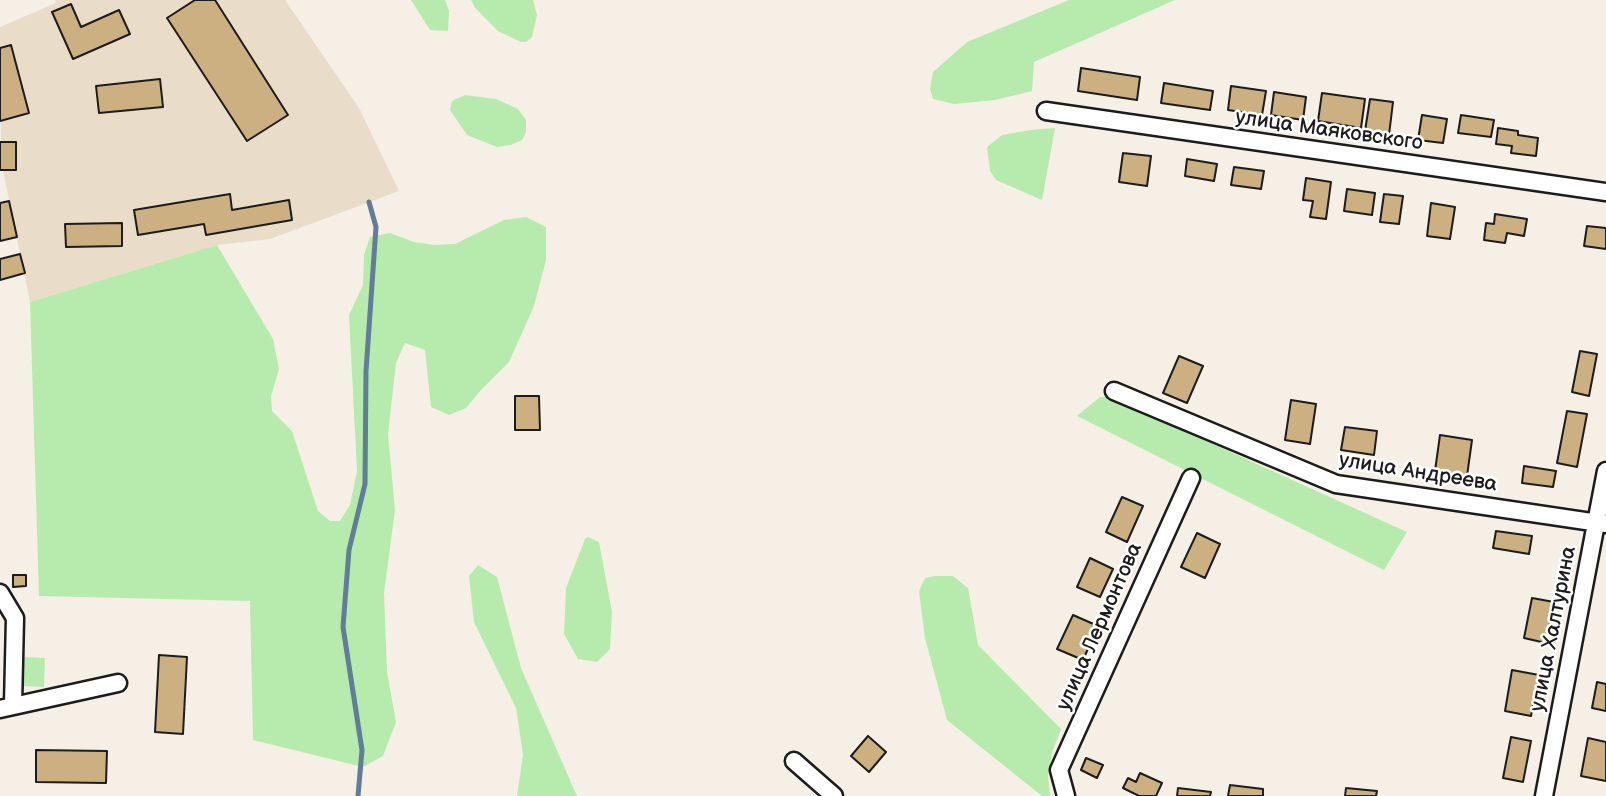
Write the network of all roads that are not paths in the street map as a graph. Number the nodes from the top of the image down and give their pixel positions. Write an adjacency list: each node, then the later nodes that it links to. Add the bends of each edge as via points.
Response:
1 (1046, 111): 2 (street, улица Маяковского)
2 (1606, 192)
3 (1114, 391): 6 (street, улица Андреева, via 1336,484)
4 (1606, 471): 6 (street, улица Халтурина)
5 (1191, 478): 12 (street, улица Лермонтова, via 1059,770)
6 (1601, 523): 13 (street, улица Халтурина)
7 (0, 593): 9 (street, via 15,618)
8 (118, 683): 9 (street)
9 (7, 707)
10 (794, 761): 11 (street)
11 (835, 796)
12 (1066, 796)
13 (1544, 796)

